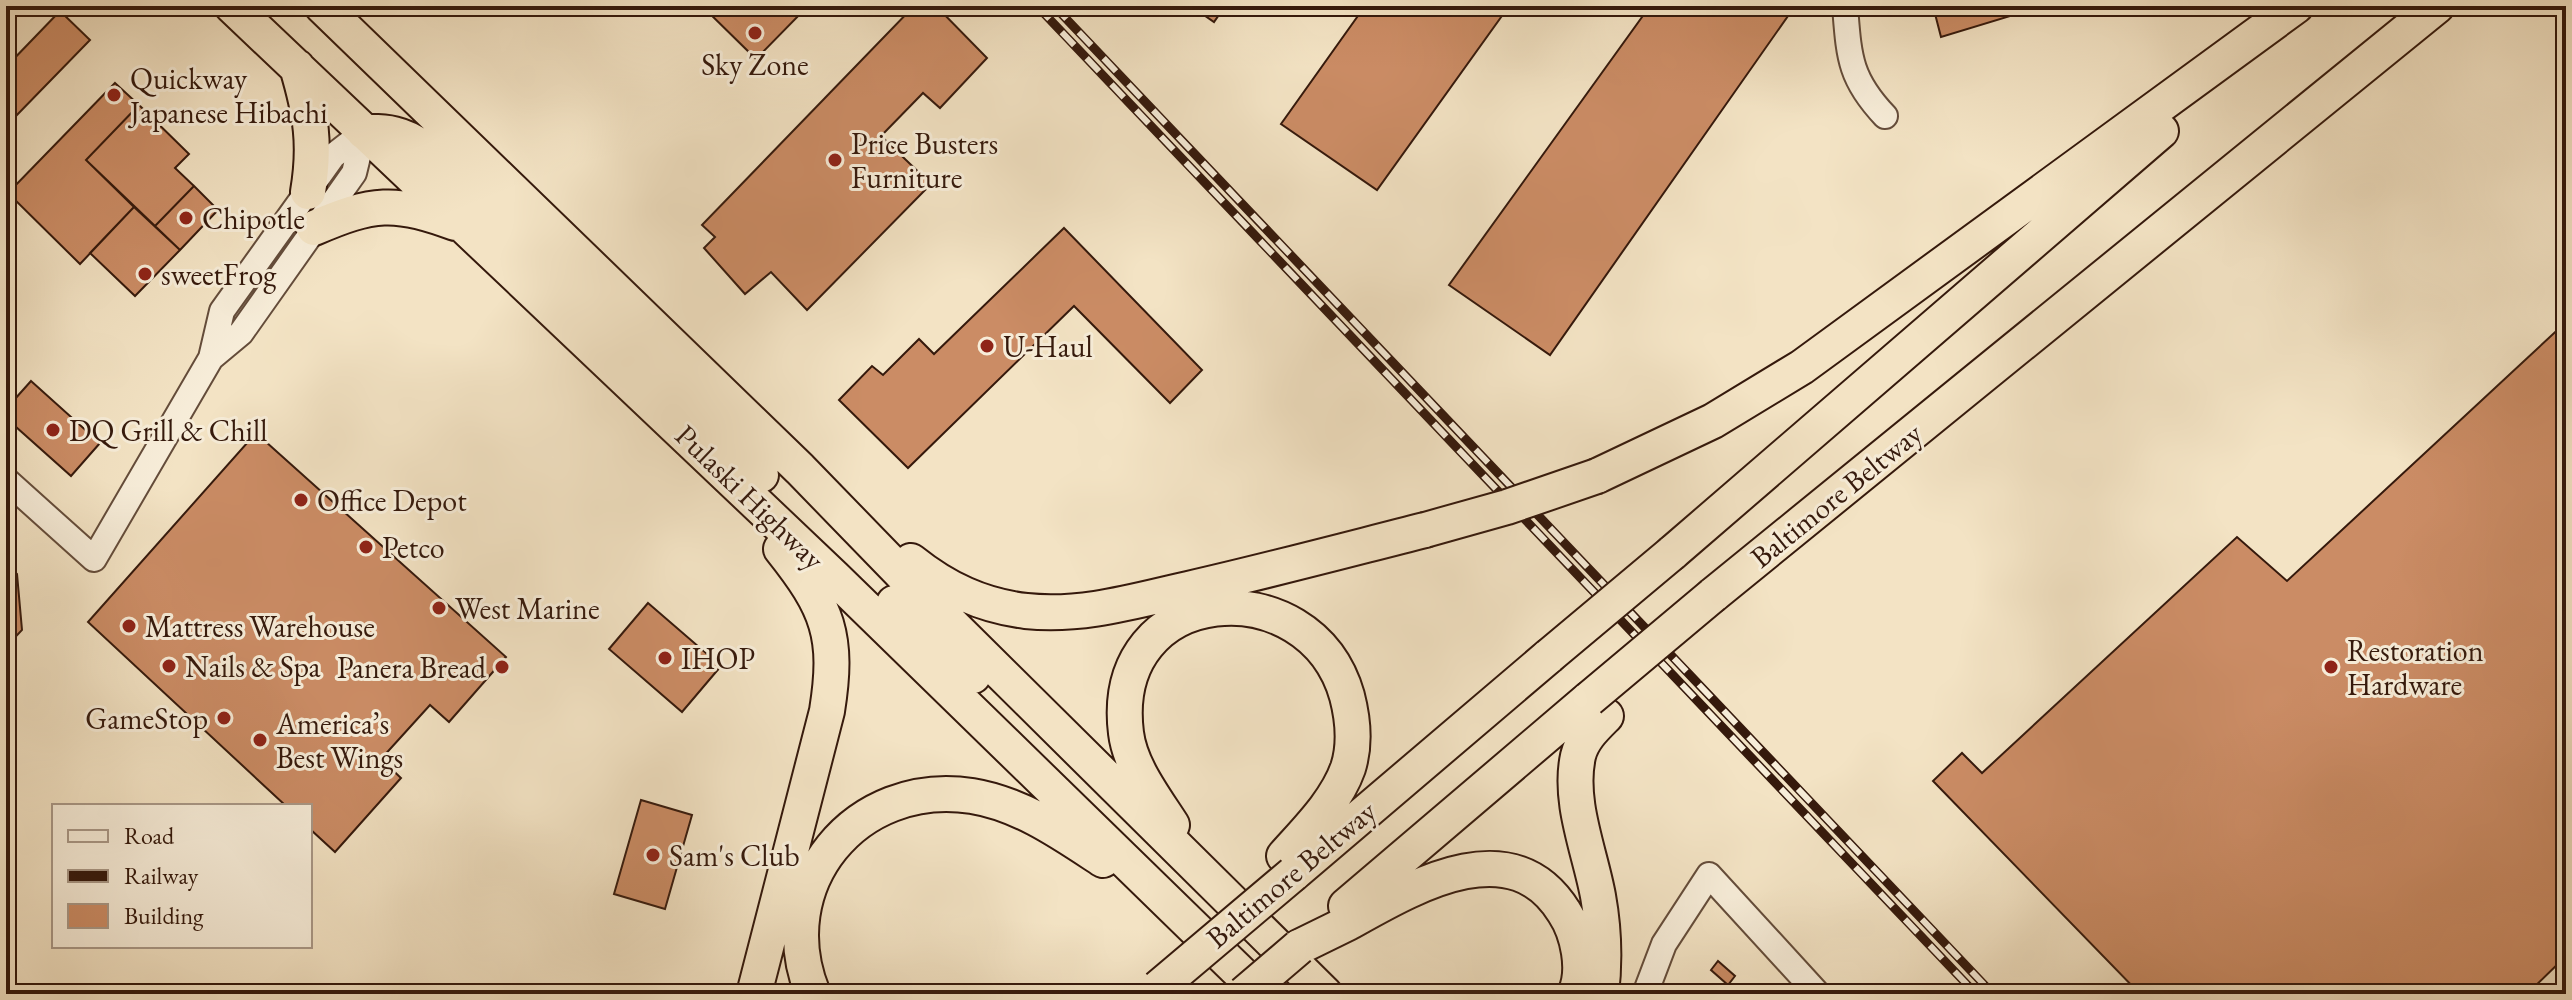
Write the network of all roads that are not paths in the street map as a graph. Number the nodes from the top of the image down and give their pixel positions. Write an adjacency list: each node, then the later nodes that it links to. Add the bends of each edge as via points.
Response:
1 (232, 6): 7 (highway, Pulaski Highway)
2 (322, 6): 15 (highway, Pulaski Highway)
3 (1845, 6): 8 (street, via 1854,74 1866,97)
4 (2296, 6): 15 (highway, bridge, via 1802,367 1713,421 1597,476 1507,507 1093,610 1028,611 973,599 936,581)
5 (2307, 6): 19 (highway, Baltimore Beltway, bridge, via 1672,553)
6 (2437, 6): 17 (highway, Baltimore Beltway, via 1757,560)
7 (297, 67): 9 (highway, Pulaski Highway); 10 (highway, via 313,135)
8 (1885, 116)
9 (364, 132): 10 (street, via 333,156); 11 (highway, Pulaski Highway); 12 (street, via 354,173); 18 (highway, via 394,133 421,147 922,630 993,694)
10 (308, 192): 13 (street, via 222,311)
11 (466, 227): 12 (highway, via 408,208 382,206 352,211); 14 (highway, Pulaski Highway)
12 (314, 228): 13 (street, via 241,333)
13 (211, 358): 16 (street, via 94,559)
14 (712, 461): 21 (highway, Pulaski Highway); 25 (highway, via 821,605 833,657 827,711)
15 (800, 469): 18 (highway, Pulaski Highway)
16 (6, 480)
17 (1597, 707): 22 (highway, Baltimore Beltway); 32 (highway, via 1579,754 1577,796 1603,933)
18 (1101, 772): 20 (highway, Pulaski Highway)
19 (1289, 865): 20 (highway, via 1348,768 1353,739 1350,707 1341,677 1319,646 1293,624 1258,610 1225,608 1169,624 1151,639 1127,681 1126,735 1134,760); 24 (highway, Baltimore Beltway, bridge)
20 (1204, 875): 23 (highway, Pulaski Highway)
21 (1170, 903): 26 (highway, via 1057,830 1005,804 946,793 896,800 839,838 808,891 801,937); 28 (highway, Pulaski Highway)
22 (1341, 919): 23 (highway, Baltimore Beltway); 31 (highway, via 1456,872 1499,869 1525,877 1548,891 1573,926 1579,968)
23 (1286, 945): 27 (highway, Baltimore Beltway, bridge); 29 (highway, Pulaski Highway); 30 (highway)
24 (1154, 991)
25 (754, 994)
26 (813, 994)
27 (1244, 994)
28 (1262, 994)
29 (1325, 994)
30 (1343, 994)
31 (1575, 994)
32 (1601, 994)
33 (1645, 994): 34 (street, via 1664,944 1709,875)
34 (1818, 994)

